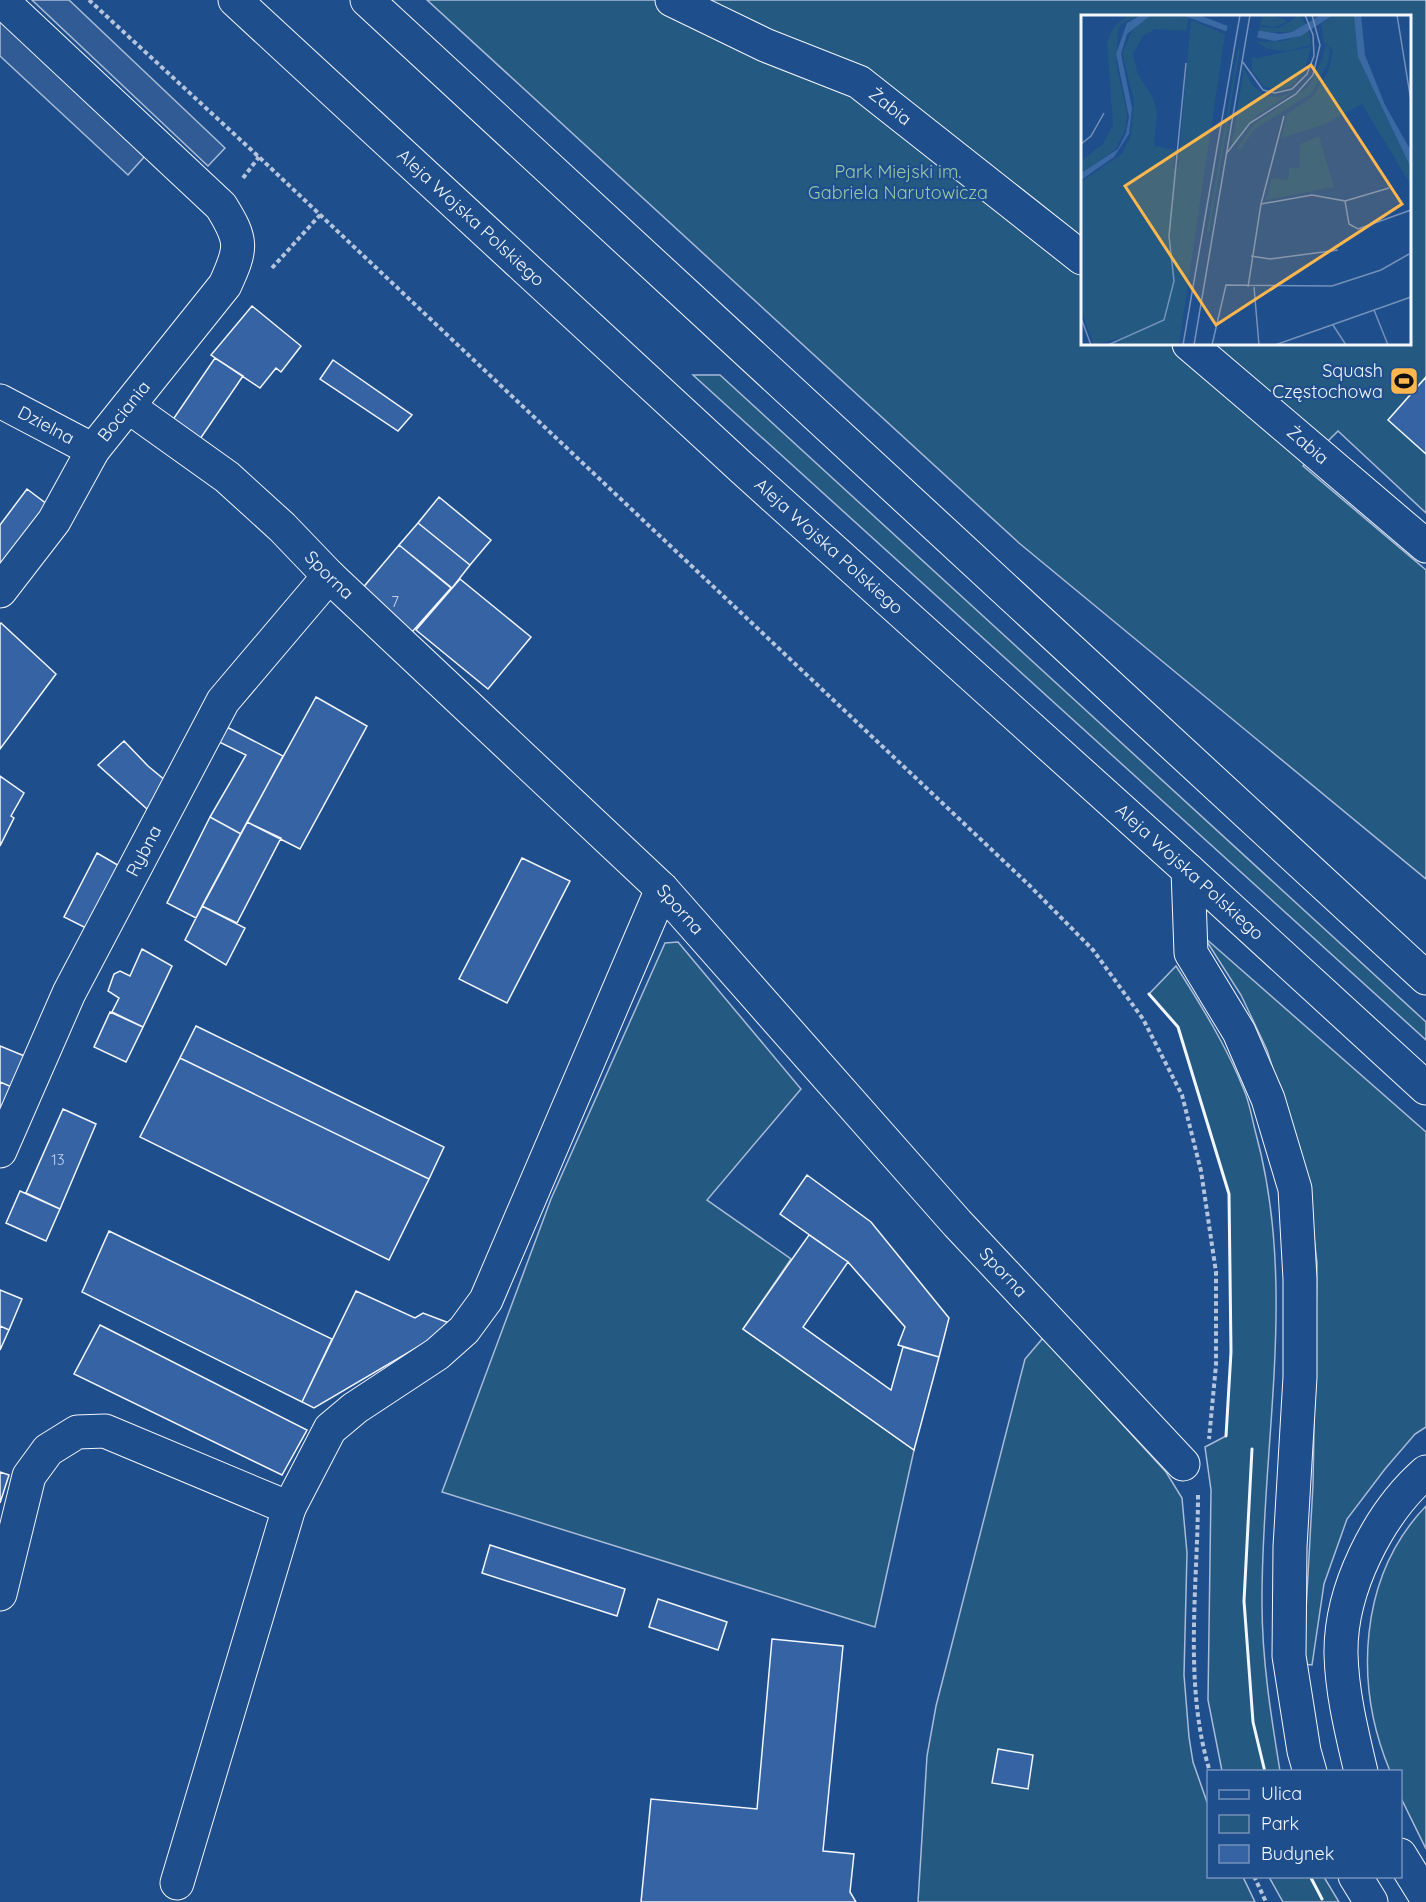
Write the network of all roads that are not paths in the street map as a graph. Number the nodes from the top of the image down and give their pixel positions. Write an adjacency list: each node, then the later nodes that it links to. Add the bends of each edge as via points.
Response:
1 (0, 0): 8 (main road, Bociania, via 221,206 237,232 238,257 225,285)
2 (235, 0): 13 (main road, Aleja Wojska Polskiego, via 742,468)
3 (367, 0): 15 (main road)
4 (672, 0): 5 (main road, Żabia, via 765,45 859,82)
5 (1081, 256)
6 (1190, 345): 10 (main road, Żabia)
7 (0, 401): 9 (main road, Dzielna)
8 (129, 407): 9 (main road, Bociania); 11 (main road, Sporna, via 227,477)
9 (93, 450): 12 (main road, Bociania, via 54,521)
10 (1426, 546)
11 (329, 576): 14 (main road, Sporna); 17 (main road, Rybna, via 223,701 69,993)
12 (0, 591)
13 (1188, 870): 16 (main road, Aleja Wojska Polskiego); 22 (main road, via 1191,953 1239,1032 1268,1099 1295,1189 1300,1377 1290,1548 1289,1656)
14 (662, 889): 18 (main road, Sporna, via 957,1223); 20 (main road, via 486,1300 464,1330 437,1354 355,1408 330,1430)
15 (1426, 978)
16 (1426, 1088)
17 (0, 1151)
18 (1183, 1464)
19 (1426, 1472): 23 (main road, via 1391,1509 1372,1540 1352,1592 1341,1653 1347,1711)
20 (289, 1508): 21 (main road, via 105,1431 77,1432 48,1450 28,1476); 26 (main road)
21 (0, 1594)
22 (1309, 1770)
23 (1360, 1770)
24 (1402, 1858): 27 (main road)
25 (1356, 1878): 28 (main road)
26 (177, 1883)
27 (1426, 1897)
28 (1371, 1902)

